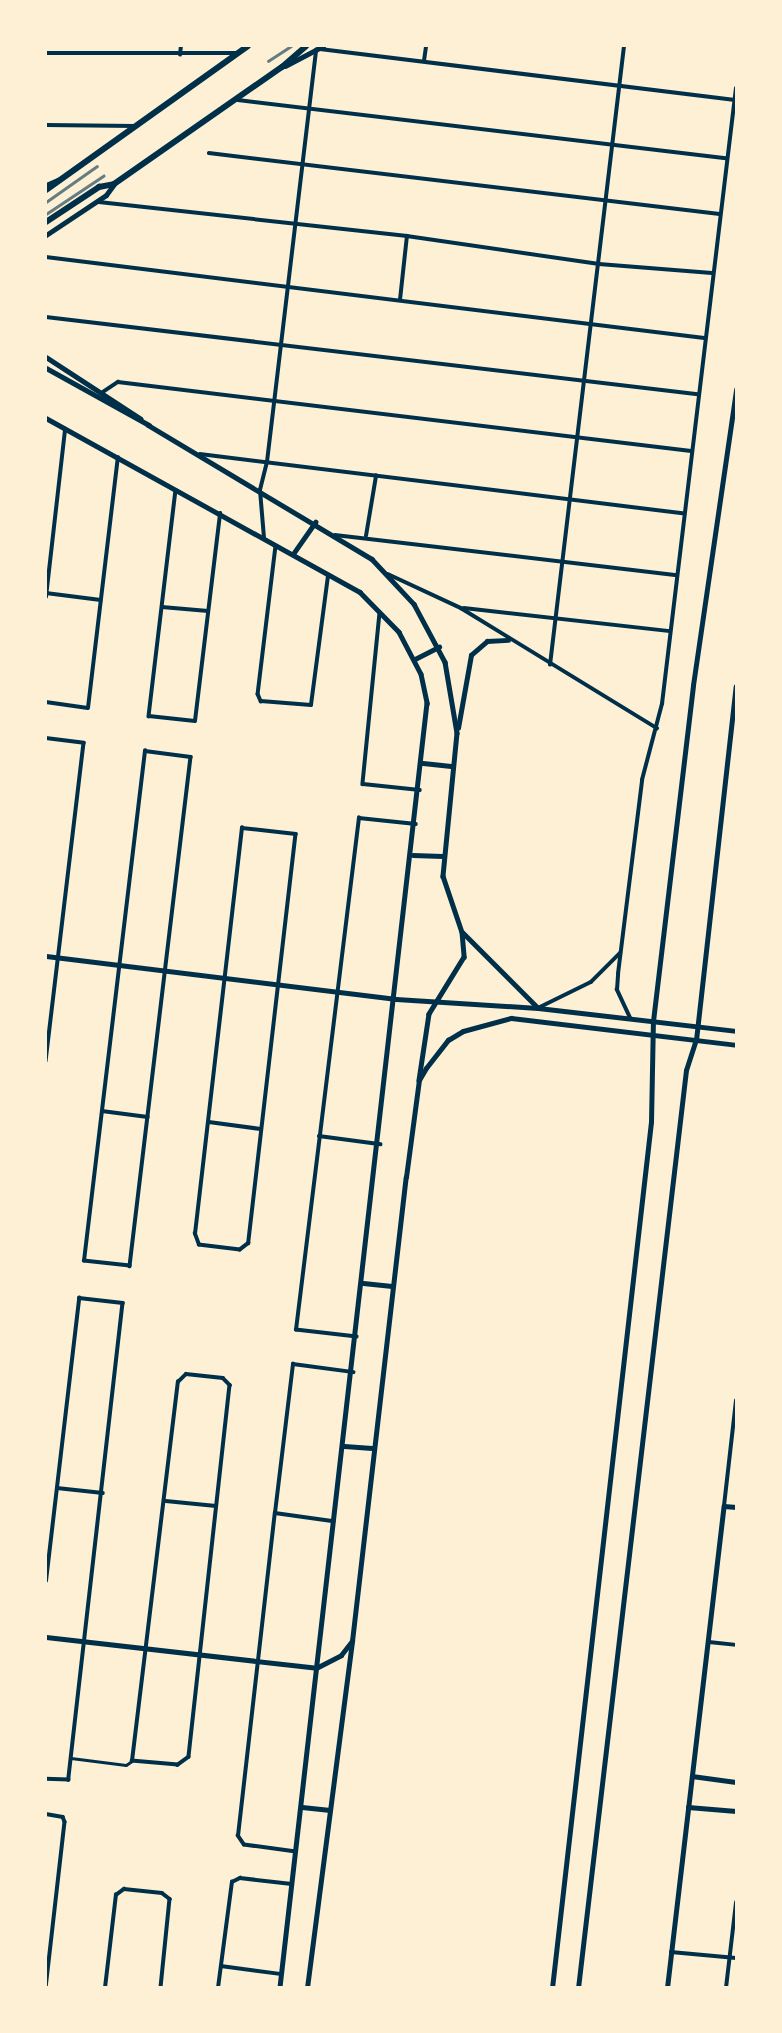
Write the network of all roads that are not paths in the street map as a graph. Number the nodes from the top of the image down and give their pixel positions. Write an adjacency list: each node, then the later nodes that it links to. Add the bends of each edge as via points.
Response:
1 (181, 46): 9 (street)
2 (248, 46): 8 (highway)
3 (306, 46): 11 (highway)
4 (426, 46): 10 (street)
5 (624, 46): 12 (street)
6 (319, 48): 10 (street); 11 (main road); 16 (street)
7 (46, 53): 9 (street)
8 (237, 53): 9 (street); 18 (highway)
9 (180, 55)
10 (424, 61): 12 (street)
11 (282, 67): 14 (highway)
12 (619, 85): 15 (street); 19 (street)
13 (737, 88): 15 (street)
14 (234, 100): 16 (street); 24 (highway)
15 (735, 100): 21 (street)
16 (310, 106): 19 (street); 22 (street)
17 (46, 125): 18 (street)
18 (137, 126): 23 (highway)
19 (613, 144): 21 (street); 27 (street)
20 (209, 153): 22 (street)
21 (726, 158): 29 (street)
22 (303, 163): 27 (street); 31 (street)
23 (61, 179): 25 (main road); 26 (highway)
24 (114, 184): 28 (main road); 30 (highway, via 99,187)
25 (46, 185)
26 (46, 190)
27 (606, 200): 29 (street); 35 (street)
28 (96, 201): 31 (street); 32 (main road)
29 (719, 214): 36 (street)
30 (46, 222)
31 (295, 226): 33 (street); 37 (street)
32 (46, 235)
33 (407, 236): 35 (street); 38 (street)
34 (46, 257): 37 (street)
35 (599, 264): 36 (street); 40 (street)
36 (712, 273): 41 (street)
37 (288, 287): 38 (street); 42 (street)
38 (400, 299): 40 (street)
39 (46, 317): 42 (street)
40 (591, 324): 41 (street); 45 (street)
41 (704, 338): 48 (street)
42 (281, 345): 45 (street); 49 (street)
43 (46, 357): 47 (street)
44 (46, 368): 51 (main road)
45 (584, 379): 48 (street); 53 (street)
46 (737, 389): 110 (main road, via 693,685)
47 (103, 392): 49 (street, via 118,382); 51 (street)
48 (698, 394): 54 (street)
49 (275, 402): 53 (street); 57 (street)
50 (46, 418): 52 (street)
51 (149, 425): 55 (street)
52 (65, 429): 56 (street); 74 (street)
53 (577, 436): 54 (street); 61 (street)
54 (691, 451): 62 (street)
55 (191, 453): 57 (street); 60 (street)
56 (118, 458): 59 (street); 75 (street)
57 (267, 463): 58 (street); 60 (street)
58 (376, 476): 61 (street); 66 (street)
59 (176, 490): 63 (street); 76 (street)
60 (260, 490): 64 (street); 67 (street)
61 (570, 496): 62 (street); 70 (street)
62 (684, 513): 73 (street)
63 (220, 514): 67 (street); 79 (street)
64 (315, 522): 65 (street); 69 (street)
65 (335, 535): 66 (street); 72 (street)
66 (366, 537): 70 (street)
67 (264, 538): 68 (street)
68 (276, 545): 69 (street); 71 (street, via 259,699 311,705)
69 (293, 554): 71 (street)
70 (563, 560): 73 (street); 80 (street)
71 (328, 573): 78 (street)
72 (388, 574): 77 (street); 83 (street, via 414,604)
73 (677, 575): 81 (street)
74 (46, 595): 75 (street)
75 (101, 600): 87 (street, via 88,708)
76 (162, 607): 79 (street); 79 (street, via 149,716 195,721)
77 (461, 608): 80 (street); 82 (street)
78 (380, 610): 84 (street); 93 (street, via 363,784)
79 (208, 611)
80 (555, 616): 81 (street); 85 (street)
81 (670, 631): 88 (street)
82 (508, 640): 85 (street); 89 (street, via 487,641 471,655)
83 (439, 647): 84 (street); 89 (street, via 451,683)
84 (415, 659): 91 (street, via 427,703)
85 (550, 665): 88 (street)
86 (737, 686): 111 (main road)
87 (46, 702)
88 (657, 728): 98 (street, via 642,780)
89 (457, 733): 92 (street)
90 (46, 738): 100 (street, via 83,743)
91 (423, 763): 92 (street); 93 (street)
92 (453, 766): 96 (street)
93 (420, 790): 94 (street)
94 (416, 824): 95 (street); 105 (street, via 359,818)
95 (412, 855): 96 (street); 106 (street)
96 (442, 856): 97 (street, via 446,889)
97 (462, 932): 107 (street, via 464,957); 108 (main road)
98 (621, 951): 108 (street, via 591,982); 109 (street, via 617,990)
99 (46, 956): 100 (main road)
100 (58, 957): 101 (main road); 116 (street)
101 (119, 965): 102 (main road); 102 (street, via 145,751 191,757); 118 (street)
102 (165, 970): 103 (main road); 119 (street)
103 (224, 977): 104 (main road); 104 (street, via 242,828 296,834); 120 (street)
104 (279, 983): 105 (main road); 121 (street)
105 (336, 990): 106 (main road); 122 (street)
106 (396, 999): 107 (main road); 123 (street)
107 (435, 1001): 108 (main road); 117 (street, via 425,1031)
108 (538, 1008): 109 (main road)
109 (629, 1018): 110 (main road)
110 (653, 1021): 111 (main road); 113 (main road)
111 (698, 1026): 112 (main road); 114 (main road)
112 (737, 1031)
113 (653, 1035): 114 (main road); 117 (main road, via 497,1020 448,1040); 174 (main road, via 651,1122)
114 (696, 1040): 115 (main road); 175 (main road, via 686,1070)
115 (737, 1045)
116 (46, 1060)
117 (419, 1080): 125 (main road)
118 (102, 1111): 119 (street); 119 (street, via 84,1261 130,1266)
119 (148, 1117)
120 (209, 1122): 121 (street); 121 (street, via 196,1242 246,1249)
121 (261, 1129)
122 (319, 1136): 123 (street); 126 (street, via 296,1330)
123 (380, 1144): 124 (street)
124 (363, 1283): 125 (main road); 126 (street)
125 (392, 1286): 130 (main road)
126 (357, 1337): 127 (street)
127 (353, 1372): 129 (street); 137 (street, via 293,1364)
128 (737, 1401): 135 (street)
129 (344, 1446): 130 (main road); 138 (street)
130 (372, 1448): 142 (main road)
131 (57, 1488): 132 (street); 132 (street, via 79,1298 125,1304); 139 (street)
132 (103, 1493): 141 (street)
133 (165, 1501): 134 (street); 134 (street, via 179,1376 229,1382); 145 (street)
134 (216, 1506): 146 (street)
135 (724, 1506): 136 (street); 143 (street)
136 (737, 1507)
137 (275, 1513): 138 (street); 147 (street)
138 (335, 1522): 148 (street)
139 (46, 1581)
140 (46, 1637): 141 (main road)
141 (85, 1641): 145 (main road); 149 (street)
142 (352, 1641): 148 (main road, via 341,1655); 156 (street)
143 (709, 1642): 144 (street); 151 (street)
144 (737, 1645)
145 (145, 1649): 146 (main road); 150 (street)
146 (199, 1655): 147 (main road); 150 (street, via 186,1763)
147 (258, 1662): 148 (main road); 159 (street, via 239,1843)
148 (316, 1668): 154 (street)
149 (72, 1758): 150 (street, via 126,1765); 152 (street, via 69,1780)
150 (132, 1761)
151 (692, 1776): 153 (street); 155 (street)
152 (46, 1779)
153 (737, 1782)
154 (302, 1807): 156 (street); 159 (street)
155 (688, 1807): 157 (street); 163 (street)
156 (330, 1810): 173 (street)
157 (737, 1811)
158 (46, 1814): 162 (street, via 65,1818)
159 (296, 1852): 160 (street)
160 (292, 1884): 166 (street, via 234,1880); 167 (street)
161 (737, 1903): 164 (street)
162 (48, 1945): 168 (street)
163 (671, 1952): 164 (street); 176 (street)
164 (730, 1957): 165 (street); 177 (street)
165 (737, 1958)
166 (221, 1966): 167 (street); 171 (street)
167 (281, 1974): 172 (street)
168 (46, 1987)
169 (105, 1987): 170 (street, via 118,1891 168,1896)
170 (160, 1987)
171 (218, 1987)
172 (280, 1987)
173 (307, 1987)
174 (552, 1987)
175 (578, 1987)
176 (667, 1987)
177 (726, 1987)

